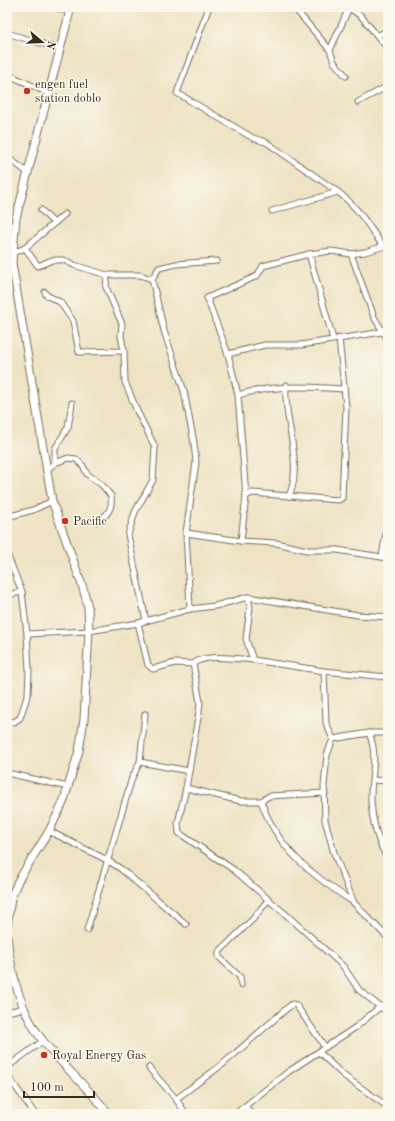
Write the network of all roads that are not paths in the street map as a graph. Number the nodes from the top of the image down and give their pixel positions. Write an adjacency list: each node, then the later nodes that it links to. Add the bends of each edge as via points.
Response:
1 (54, 7): 5 (street)
2 (209, 7): 19 (street, via 177,93 253,138 266,142)
3 (282, 7): 11 (street, via 296,10)
4 (348, 8): 8 (street, via 361,16); 11 (street)
5 (70, 10): 9 (main road)
6 (388, 32): 8 (street)
7 (7, 33): 9 (street)
8 (378, 35): 10 (street)
9 (60, 49): 15 (main road)
10 (388, 49)
11 (330, 50): 13 (street, via 334,62)
12 (7, 74): 15 (street)
13 (346, 76)
14 (388, 86): 16 (street)
15 (48, 93): 18 (main road)
16 (358, 102)
17 (7, 157): 18 (street)
18 (27, 172): 26 (main road, via 16,218)
19 (338, 192): 21 (street); 24 (street, via 365,219)
20 (41, 210): 23 (street)
21 (272, 210)
22 (65, 214): 23 (street)
23 (54, 223): 25 (street)
24 (385, 245): 28 (street)
25 (26, 248): 26 (street); 30 (street, via 38,266 52,260 64,260)
26 (12, 253): 44 (main road)
27 (309, 254): 28 (street, via 331,251); 35 (street); 38 (street, via 264,266 257,276 207,298)
28 (351, 254): 33 (street)
29 (217, 261): 31 (street, via 159,268)
30 (107, 275): 31 (street, via 140,275); 37 (street, via 106,288 122,324)
31 (152, 279): 51 (street, via 164,331 184,391 192,426 196,462)
32 (45, 292): 37 (street, via 60,302 73,321 78,352)
33 (382, 332): 34 (street); 36 (street)
34 (339, 338): 35 (street); 40 (street)
35 (333, 339): 38 (street, via 301,345 265,346)
36 (388, 340)
37 (124, 351): 61 (street, via 125,382 155,447 154,480 135,512 128,535)
38 (228, 354): 41 (street)
39 (286, 386): 40 (street); 41 (street, via 260,388); 46 (street, via 285,399 293,444 293,486)
40 (344, 389): 46 (street, via 346,407 342,498 338,500)
41 (238, 395): 45 (street)
42 (72, 403): 43 (street, via 68,427 55,449)
43 (55, 463): 44 (street); 50 (street, via 68,458 76,459 87,474 102,485 111,496 110,510 104,518)
44 (46, 471): 47 (main road)
45 (246, 496): 46 (street, via 252,493); 52 (street)
46 (289, 496)
47 (52, 501): 48 (street, via 33,510); 63 (main road, via 83,588 88,607)
48 (7, 517)
49 (388, 520): 54 (street)
50 (97, 521)
51 (186, 533): 52 (street); 59 (street)
52 (241, 541): 54 (street)
53 (7, 554): 56 (street)
54 (382, 557): 55 (street)
55 (388, 558)
56 (22, 592): 57 (street); 64 (street)
57 (7, 595)
58 (248, 597): 59 (street, via 215,606); 60 (street, via 358,615); 65 (street, via 250,607 246,639)
59 (190, 609): 61 (street)
60 (388, 617)
61 (146, 621): 62 (street)
62 (138, 623): 63 (street); 66 (street, via 148,665 153,669 175,663)
63 (89, 631): 64 (street); 79 (main road, via 82,738)
64 (27, 634): 70 (street, via 28,694 20,718 14,722)
65 (253, 660): 66 (street, via 198,659); 67 (street)
66 (194, 664): 75 (street, via 200,702)
67 (324, 671): 68 (street); 73 (street, via 326,723)
68 (388, 677)
69 (145, 714): 74 (street)
70 (7, 721)
71 (369, 733): 72 (street); 73 (street); 77 (street, via 375,751)
72 (388, 733)
73 (333, 739): 81 (street, via 327,755)
74 (140, 762): 75 (street); 84 (street, via 132,778)
75 (189, 771): 80 (street)
76 (7, 772): 79 (street)
77 (373, 780): 78 (street); 85 (street, via 371,801 375,824)
78 (388, 781)
79 (68, 787): 83 (main road)
80 (186, 788): 82 (street, via 241,801); 86 (street, via 178,823 179,832 234,870)
81 (325, 792): 82 (street, via 269,796); 87 (street, via 325,820 334,853)
82 (261, 801): 87 (street, via 267,819 293,854 316,878)
83 (49, 831): 84 (street); 89 (main road, via 11,898)
84 (107, 860): 88 (street); 90 (street)
85 (388, 860)
86 (268, 900): 93 (street, via 253,919 219,952 219,957 240,977); 94 (street, via 316,941 342,966 359,990)
87 (354, 903): 92 (street)
88 (186, 924)
89 (7, 926)
90 (87, 930)
91 (7, 936): 95 (main road, via 9,962)
92 (388, 938)
93 (241, 986)
94 (380, 1006): 97 (street); 99 (street)
95 (24, 1008): 96 (street); 98 (main road)
96 (7, 1012)
97 (388, 1013)
98 (43, 1041): 101 (street); 108 (main road)
99 (325, 1047): 100 (street); 104 (street, via 296,1005 292,1004 223,1064)
100 (319, 1052): 105 (street, via 288,1072); 106 (street, via 343,1075)
101 (7, 1068)
102 (149, 1068): 104 (street)
103 (7, 1075): 107 (street)
104 (176, 1099): 109 (street)
105 (246, 1107): 110 (street); 111 (street)
106 (388, 1107)
107 (35, 1114)
108 (109, 1114)
109 (186, 1114)
110 (235, 1114)
111 (251, 1114)

